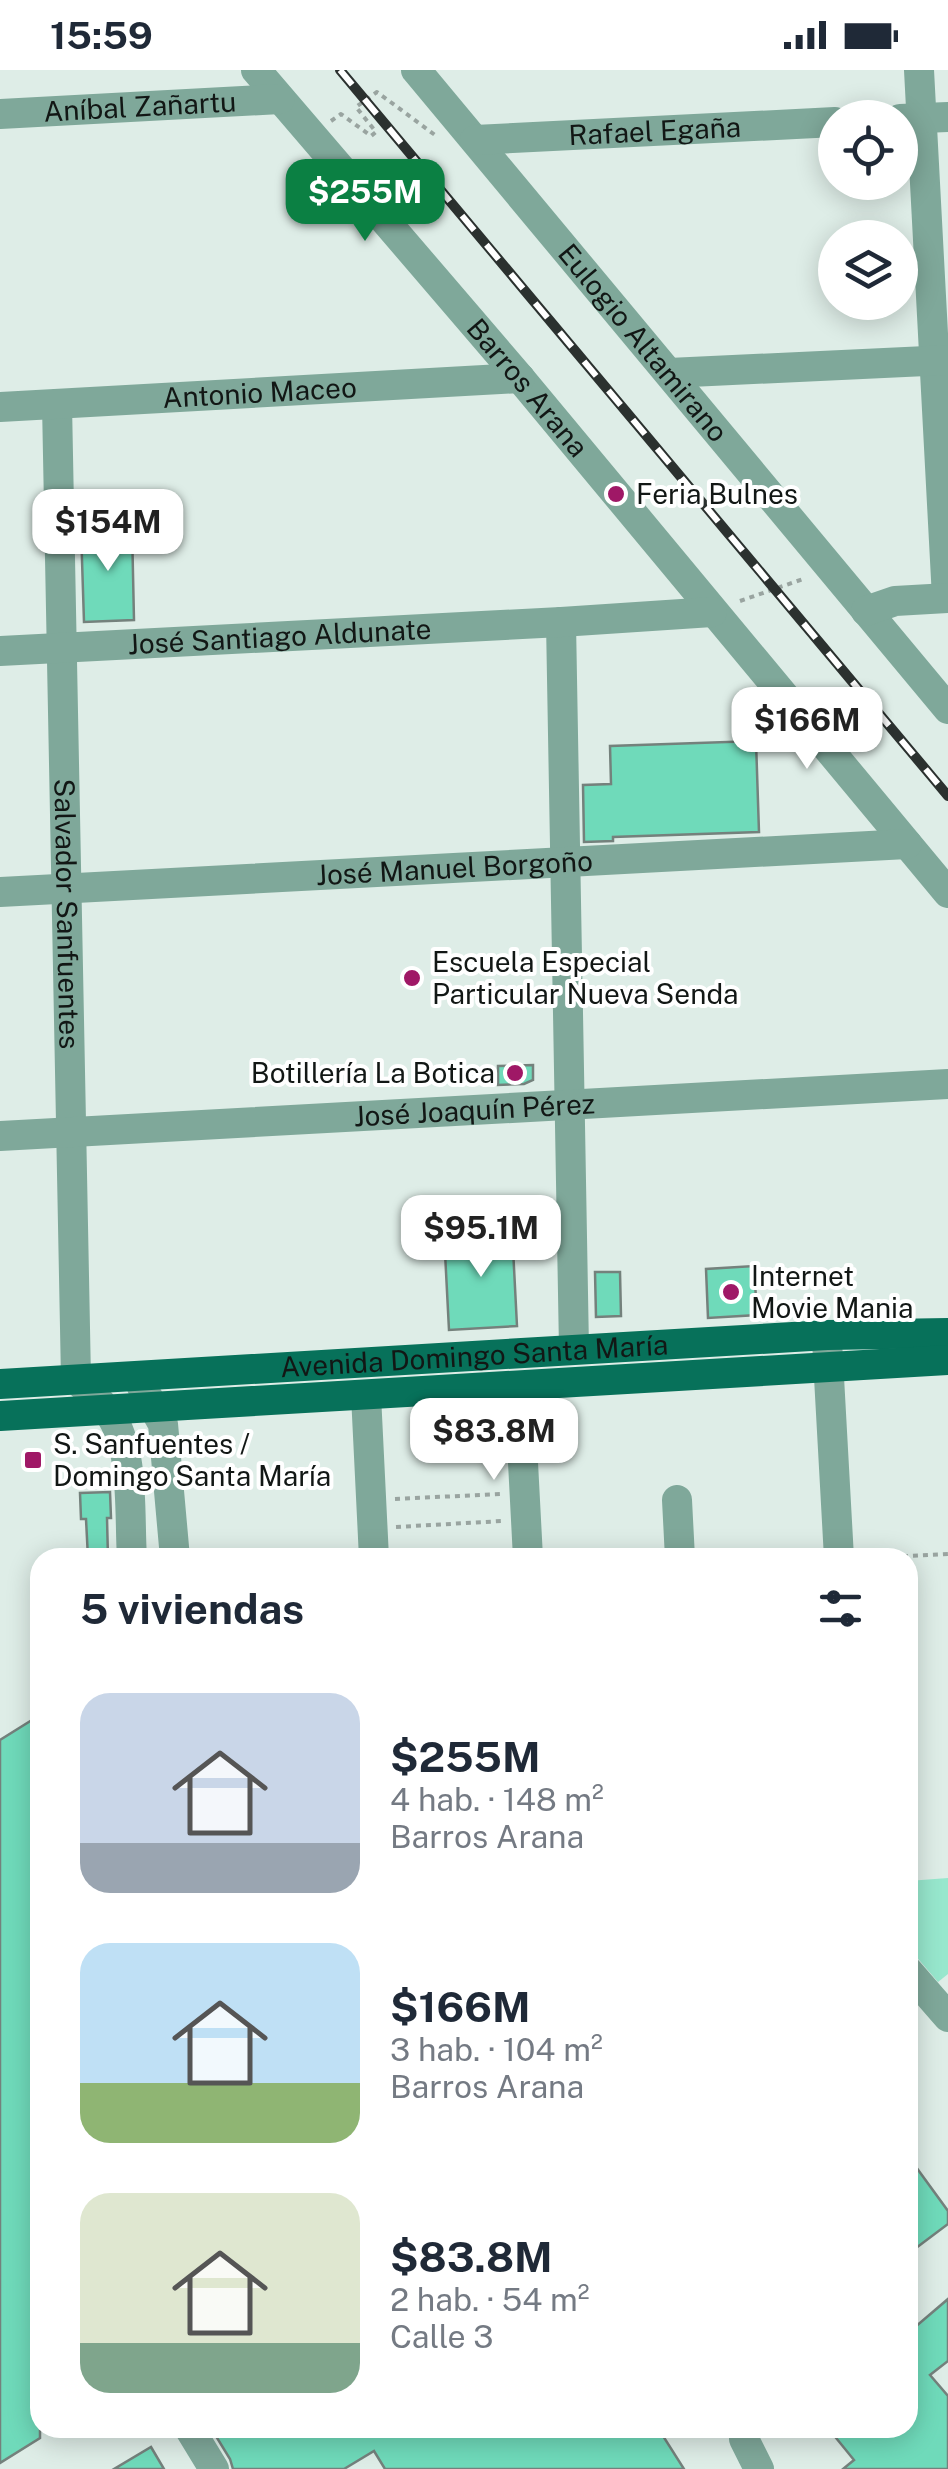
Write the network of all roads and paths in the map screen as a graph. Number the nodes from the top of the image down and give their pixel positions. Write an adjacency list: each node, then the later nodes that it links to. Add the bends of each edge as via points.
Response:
1 (256, 70): 4 (street, Barros Arana)
2 (416, 70): 8 (street, Eulogio Altamirano)
3 (919, 70): 6 (street)
4 (280, 98): 5 (street, Aníbal Zañartu); 9 (street, Barros Arana)
5 (0, 114)
6 (923, 118): 10 (street)
7 (818, 123): 8 (street, Rafael Egaña)
8 (470, 134): 9 (path, via 446,142 376,92 356,107 376,132 371,136 341,114); 11 (street, Eulogio Altamirano)
9 (312, 136): 12 (street, Barros Arana)
10 (941, 360): 11 (street); 16 (street)
11 (668, 372): 15 (street, Eulogio Altamirano)
12 (520, 378): 13 (street, Antonio Maceo); 18 (street, Barros Arana)
13 (57, 404): 14 (street, Antonio Maceo); 20 (street, Salvador Sanfuentes)
14 (0, 407)
15 (828, 565): 17 (street, Eulogio Altamirano); 18 (path)
16 (948, 598): 17 (street, via 896,601)
17 (866, 611): 22 (street, Eulogio Altamirano)
18 (712, 612): 19 (street, José Santiago Aldunate); 23 (street, Barros Arana)
19 (561, 622): 20 (street, José Santiago Aldunate); 24 (street)
20 (62, 648): 21 (street, José Santiago Aldunate); 25 (street, Salvador Sanfuentes)
21 (0, 650)
22 (948, 709)
23 (907, 844): 24 (street, José Manuel Borgoño); 27 (street, Barros Arana)
24 (565, 863): 25 (street, José Manuel Borgoño); 29 (street)
25 (66, 888): 26 (street, José Manuel Borgoño); 30 (street, Salvador Sanfuentes)
26 (0, 892)
27 (948, 893)
28 (948, 1084): 29 (street, José Joaquín Pérez)
29 (570, 1105): 30 (street, José Joaquín Pérez); 34 (street)
30 (71, 1132): 31 (street, José Joaquín Pérez); 38 (street, Salvador Sanfuentes)
31 (0, 1136)
32 (948, 1333): 33 (main road, Avenida Domingo Santa María)
33 (827, 1335): 34 (main road, Avenida Domingo Santa María); 36 (street)
34 (574, 1349): 37 (main road, Avenida Domingo Santa María)
35 (948, 1360): 36 (main road, Avenida Domingo Santa María)
36 (828, 1367): 40 (main road, Avenida Domingo Santa María); 52 (street)
37 (130, 1377): 38 (main road, Avenida Domingo Santa María); 42 (street)
38 (76, 1379): 39 (main road, Avenida Domingo Santa María); 43 (street)
39 (0, 1384)
40 (519, 1386): 41 (main road, Avenida Domingo Santa María); 46 (street)
41 (366, 1394): 42 (main road, Avenida Domingo Santa María); 47 (street)
42 (155, 1408): 43 (main road, Avenida Domingo Santa María); 49 (street, via 164,1432)
43 (107, 1410): 44 (main road, Avenida Domingo Santa María); 48 (street, via 124,1446)
44 (0, 1416)
45 (676, 1500): 51 (street)
46 (526, 1506): 47 (path); 47 (path); 50 (street)
47 (372, 1528)
48 (131, 1548)
49 (174, 1548)
50 (528, 1548)
51 (679, 1548)
52 (838, 1548)
53 (948, 1554): 54 (path)
54 (918, 1555)
55 (918, 1982): 56 (street)
56 (948, 2017)
57 (195, 2438): 59 (street)
58 (744, 2438): 60 (street)
59 (214, 2469)
60 (759, 2469)

